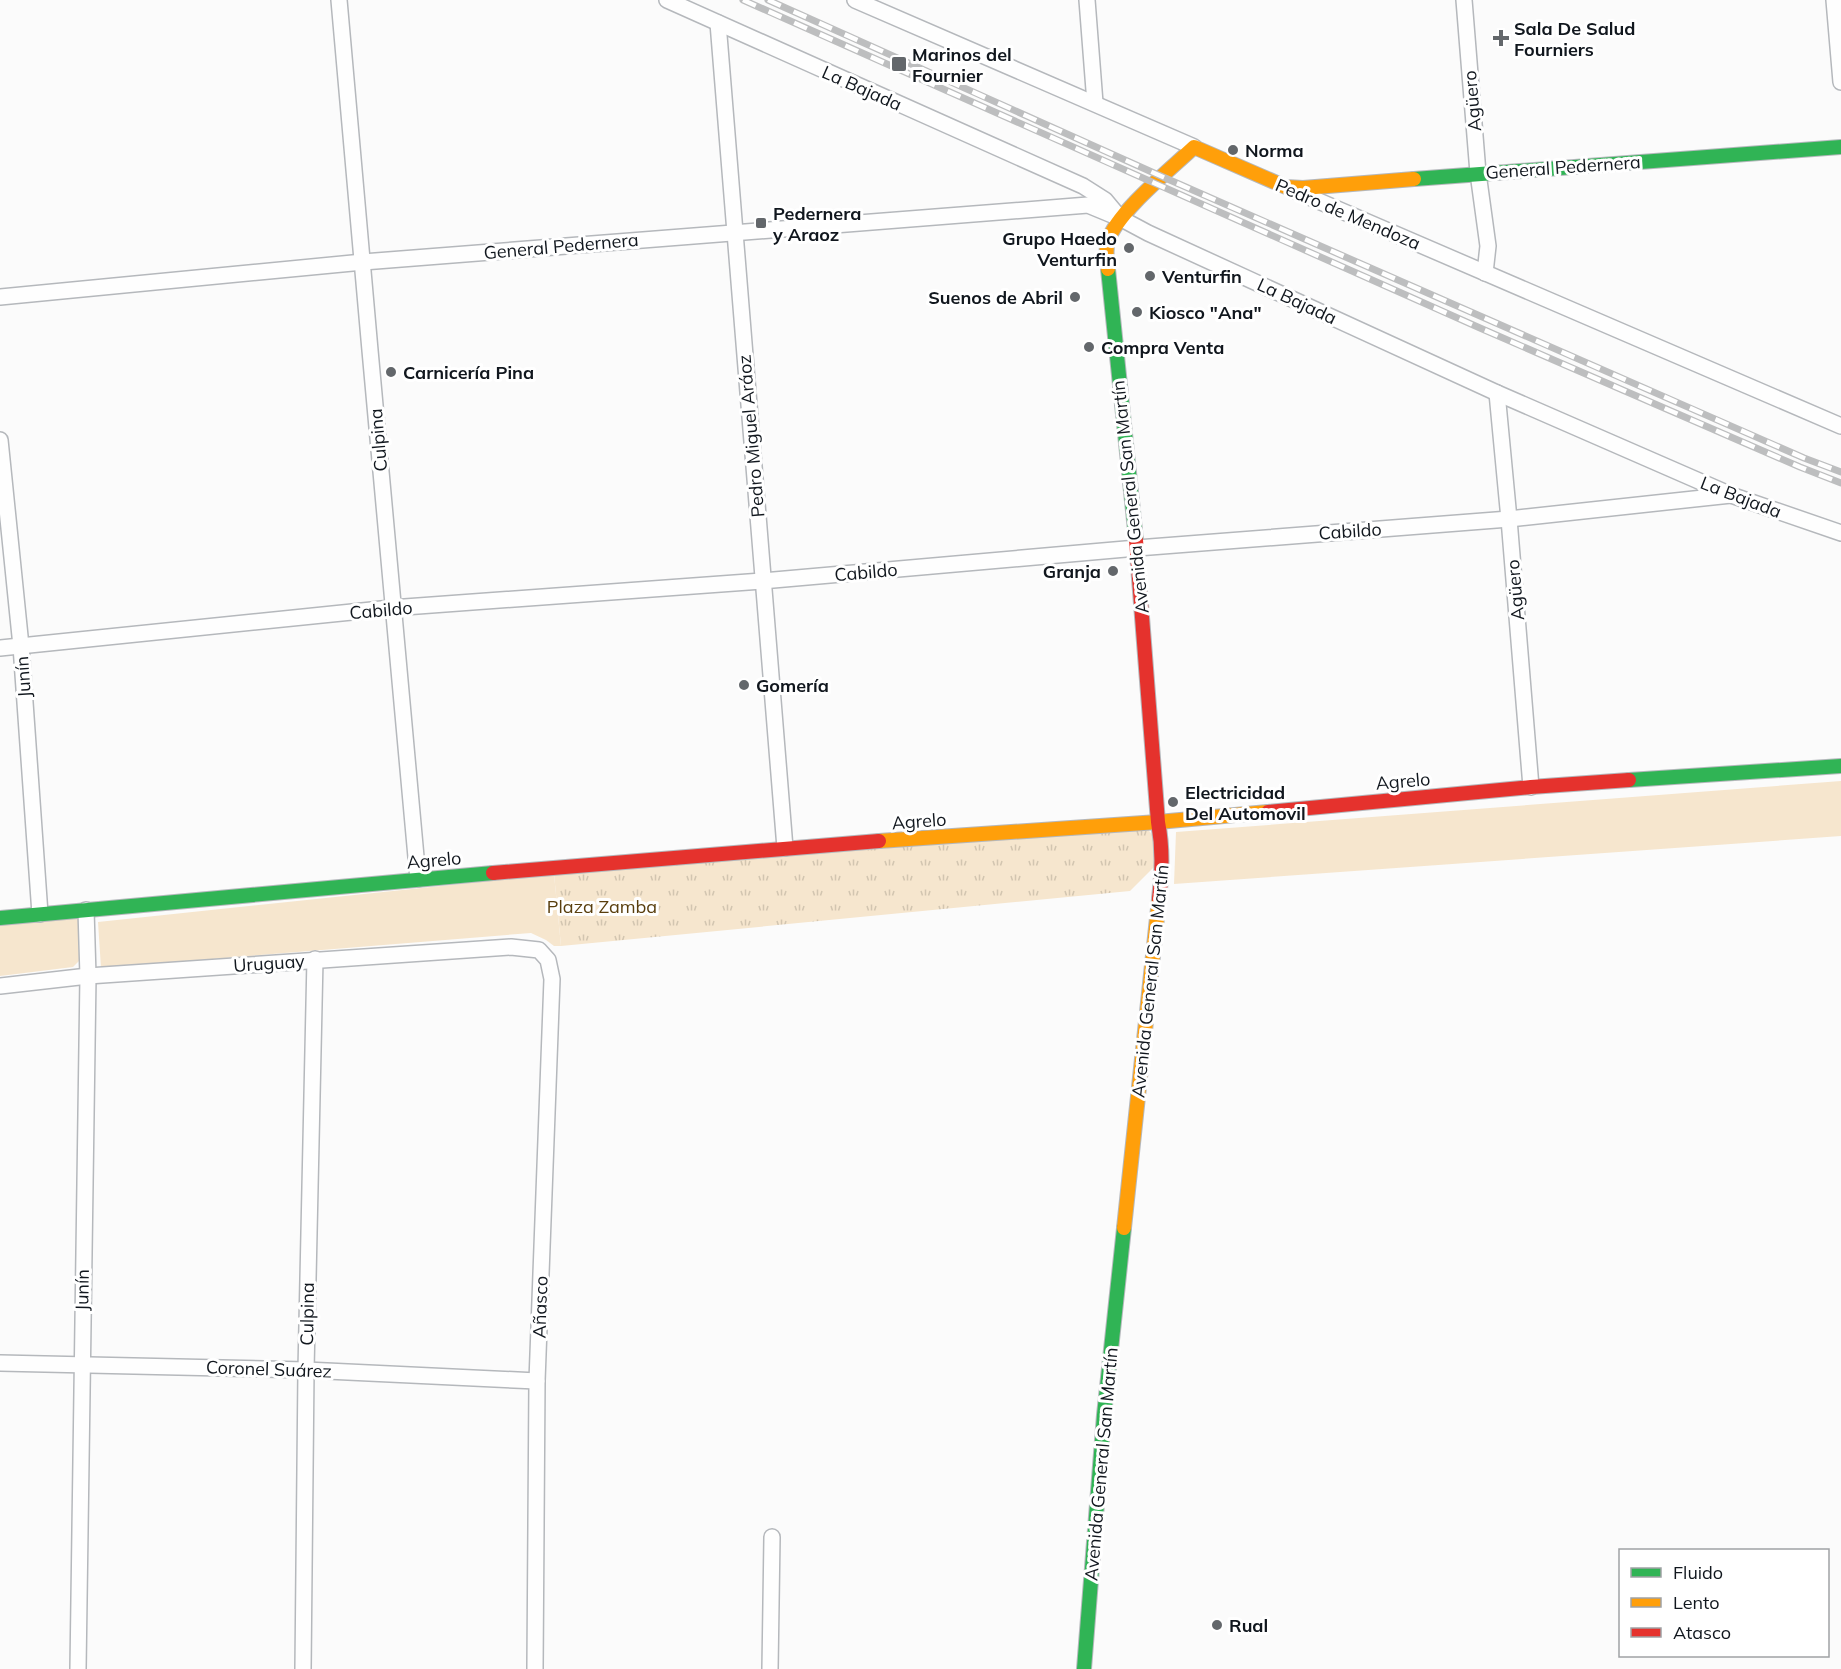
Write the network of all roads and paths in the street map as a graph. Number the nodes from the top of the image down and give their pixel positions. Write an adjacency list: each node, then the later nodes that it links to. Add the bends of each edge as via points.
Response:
1 (339, 0): 16 (street, Culpina)
2 (667, 0): 7 (street, La Bajada)
3 (855, 0): 9 (street, Pedro de Mendoza)
4 (1087, 0): 9 (street)
5 (1464, 0): 12 (street, Agüero)
6 (1834, 0): 8 (street)
7 (718, 23): 14 (street, La Bajada, via 1083,186 1105,200); 15 (street, Pedro Miguel Aráoz)
8 (1841, 82)
9 (1095, 103): 10 (street, Pedro de Mendoza)
10 (1194, 147): 13 (street, Pedro de Mendoza); 14 (street, Avenida General San Martín)
11 (1841, 147): 12 (street, General Pedernera)
12 (1478, 173): 13 (street, General Pedernera); 17 (street, Agüero, via 1488,246)
13 (1286, 187): 17 (street, Pedro de Mendoza)
14 (1120, 218): 15 (street, General Pedernera, via 1088,205); 19 (street, La Bajada); 25 (street, Avenida General San Martín, via 1108,241 1106,255)
15 (734, 232): 16 (street, General Pedernera); 26 (street, Pedro Miguel Aráoz)
16 (363, 262): 18 (street, General Pedernera); 27 (street, Culpina)
17 (1485, 273): 20 (street, Pedro de Mendoza)
18 (0, 297)
19 (1497, 393): 22 (street, La Bajada); 23 (street, Agüero)
20 (1841, 426)
21 (0, 440): 28 (street, Junín)
22 (1731, 495): 23 (street, Cabildo); 24 (street, La Bajada)
23 (1509, 519): 25 (street, Cabildo); 31 (street, Agüero)
24 (1841, 533)
25 (1137, 548): 26 (street, Cabildo); 32 (street, Avenida General San Martín)
26 (762, 581): 27 (street, Cabildo); 33 (street, Pedro Miguel Aráoz)
27 (391, 608): 28 (street, Cabildo); 34 (street, Culpina)
28 (21, 646): 29 (street, Cabildo); 36 (street, Junín)
29 (0, 648)
30 (1841, 766): 31 (street, Agrelo)
31 (1531, 787): 32 (street, Agrelo)
32 (1158, 822): 33 (street, Agrelo); 51 (street, Avenida General San Martín, via 1163,864 1104,1415)
33 (784, 848): 34 (street, Agrelo)
34 (418, 879): 35 (street, Agrelo)
35 (86, 910): 36 (street, Agrelo); 40 (street, Junín)
36 (40, 914): 37 (street, Agrelo)
37 (0, 918)
38 (539, 950): 39 (street, Uruguay, via 511,947); 45 (street, Añasco, via 548,960 552,978)
39 (315, 959): 40 (street, Uruguay); 44 (street, Culpina)
40 (88, 976): 41 (street, Uruguay); 43 (street, Junín)
41 (0, 986)
42 (0, 1362): 43 (street, Coronel Suárez)
43 (81, 1364): 44 (street, Coronel Suárez); 47 (street, Junín)
44 (306, 1370): 45 (street, Coronel Suárez); 48 (street, Culpina)
45 (537, 1381): 49 (street, Añasco)
46 (772, 1537): 50 (street)
47 (78, 1669)
48 (303, 1669)
49 (535, 1669)
50 (770, 1669)
51 (1084, 1669)

